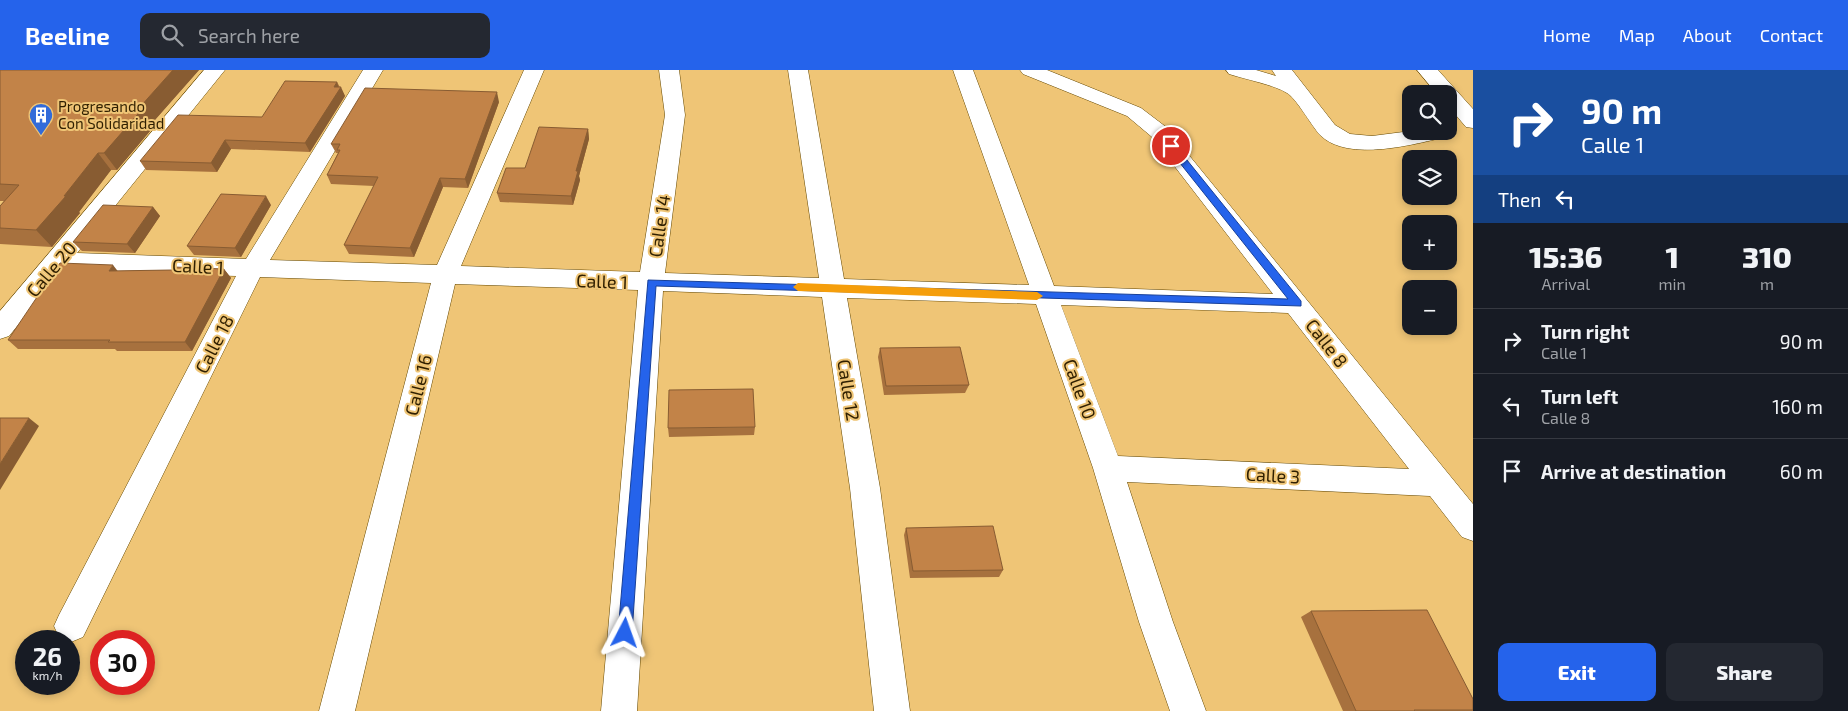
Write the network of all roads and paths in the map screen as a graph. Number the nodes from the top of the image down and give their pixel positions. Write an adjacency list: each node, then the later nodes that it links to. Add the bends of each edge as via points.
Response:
1 (215, 70): 18 (street, Calle 20)
2 (373, 70): 19 (street, Calle 18)
3 (534, 70): 20 (street, Calle 16)
4 (669, 70): 21 (street, Calle 14, via 675,115)
5 (798, 70): 22 (street, Calle 12)
6 (963, 70): 23 (street, Calle 10)
7 (1030, 70): 24 (street, Calle 8, via 1134,112 1160,132)
8 (1236, 70): 12 (street)
9 (1282, 70): 12 (street)
10 (1427, 70): 11 (street)
11 (1440, 85)
12 (1297, 90): 17 (street, via 1331,133 1367,143)
13 (1457, 104): 14 (street)
14 (1473, 122)
15 (1473, 126): 16 (street)
16 (1457, 129)
17 (1402, 137)
18 (58, 261): 19 (street, Calle 1); 25 (street, Calle 20)
19 (252, 269): 20 (street, Calle 1); 29 (street, Calle 18)
20 (445, 275): 21 (street, Calle 1); 30 (street, Calle 16)
21 (651, 282): 22 (street, Calle 1); 31 (street, Calle 14)
22 (833, 288): 23 (street, Calle 1); 32 (street, Calle 12, via 865,488)
23 (1047, 296): 24 (street, Calle 1); 26 (street, Calle 10)
24 (1297, 304): 27 (street, Calle 8)
25 (0, 329)
26 (1108, 468): 27 (street, Calle 3); 33 (street, Calle 10, via 1156,622)
27 (1437, 483): 28 (street, Calle 8)
28 (1473, 527)
29 (71, 626)
30 (337, 711)
31 (619, 711)
32 (892, 711)
33 (1188, 711)

